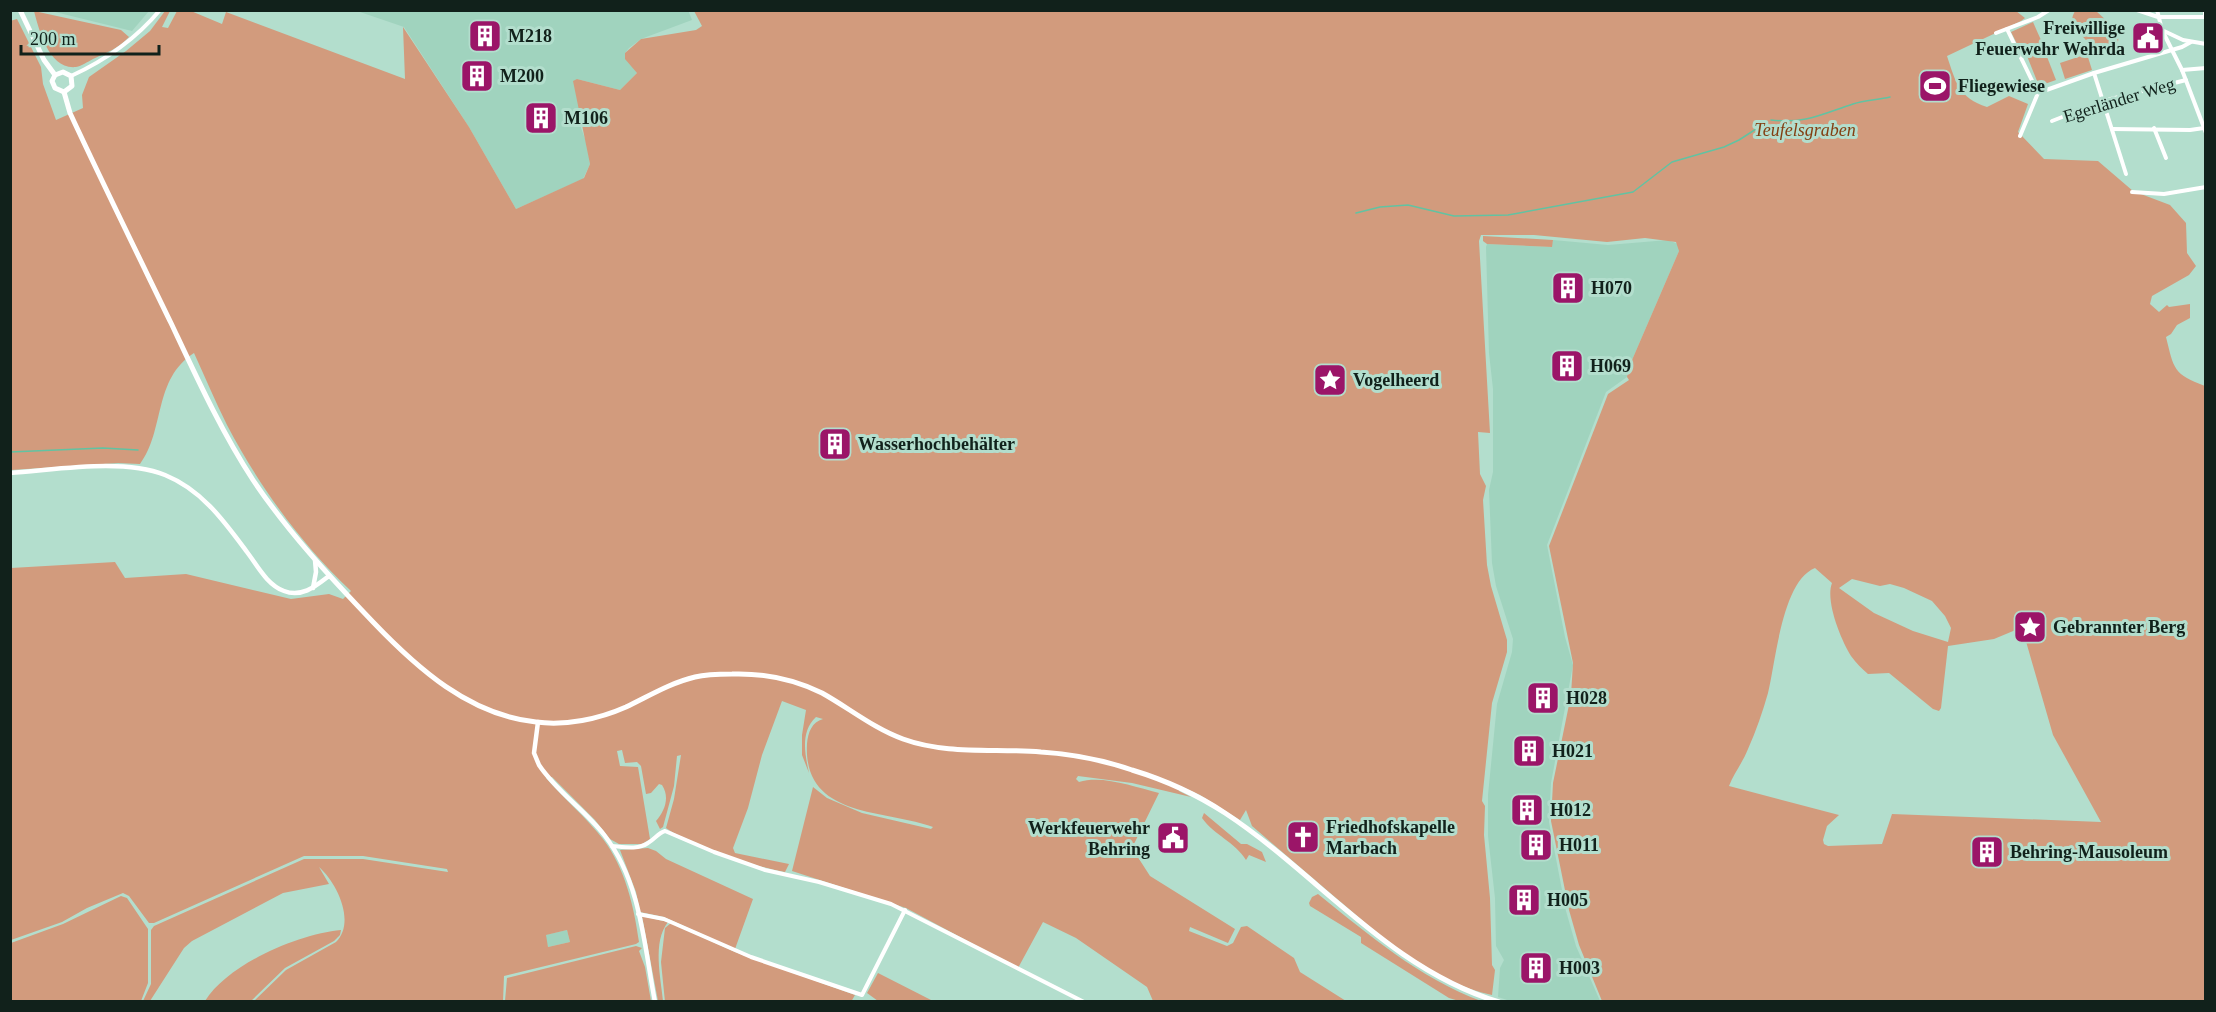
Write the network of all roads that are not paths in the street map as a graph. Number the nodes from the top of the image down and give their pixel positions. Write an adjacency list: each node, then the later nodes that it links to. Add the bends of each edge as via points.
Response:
1 (20, 10): 18 (main road)
2 (160, 10): 19 (street, via 122,48)
3 (2049, 10): 9 (street)
4 (2137, 10): 7 (street)
5 (2157, 10): 7 (street)
6 (2205, 10): 8 (street)
7 (2158, 17): 8 (street); 10 (street)
8 (2205, 17)
9 (2007, 29): 11 (street); 22 (street)
10 (2162, 30): 12 (street); 14 (street)
11 (1996, 33)
12 (2191, 42): 13 (street); 14 (street)
13 (2205, 44)
14 (2172, 50): 16 (street); 17 (street)
15 (2205, 68): 16 (street)
16 (2182, 70): 20 (street)
17 (2094, 73): 22 (street); 23 (street)
18 (55, 75): 19 (main road, via 63,72); 21 (main road, via 55,88)
19 (71, 76): 21 (main road, via 72,86)
20 (2186, 80): 23 (street, Egerländer Weg); 27 (street)
21 (64, 92): 34 (main road, via 80,134 227,435 282,522)
22 (2038, 93): 28 (street)
23 (2103, 101): 24 (street, Egerländer Weg); 26 (street)
24 (2052, 121)
25 (2154, 128): 26 (street); 27 (street); 29 (street)
26 (2112, 129): 30 (street)
27 (2205, 130)
28 (2020, 136)
29 (2166, 158)
30 (2126, 174)
31 (2205, 188): 32 (street, via 2164,194)
32 (2132, 192)
33 (10, 473): 36 (street, via 117,466 164,474 190,488 214,509 275,586 292,593)
34 (315, 560): 35 (main road); 36 (street)
35 (329, 576): 36 (street); 37 (main road, via 396,646 455,693 496,713)
36 (313, 588)
37 (538, 722): 38 (street, via 534,753 539,765); 43 (main road, via 573,722 607,714 694,677 735,673 775,677 811,688 872,724 919,743 1041,752 1114,764 1163,781 1223,812 1418,964 1451,983)
38 (612, 846): 39 (street, via 641,847 665,831 740,862 847,890); 40 (street, via 627,874)
39 (905, 910): 40 (street, via 862,995 736,951 664,919); 42 (street)
40 (638, 914): 41 (street)
41 (655, 1002)
42 (1084, 1002)
43 (1499, 1002)

